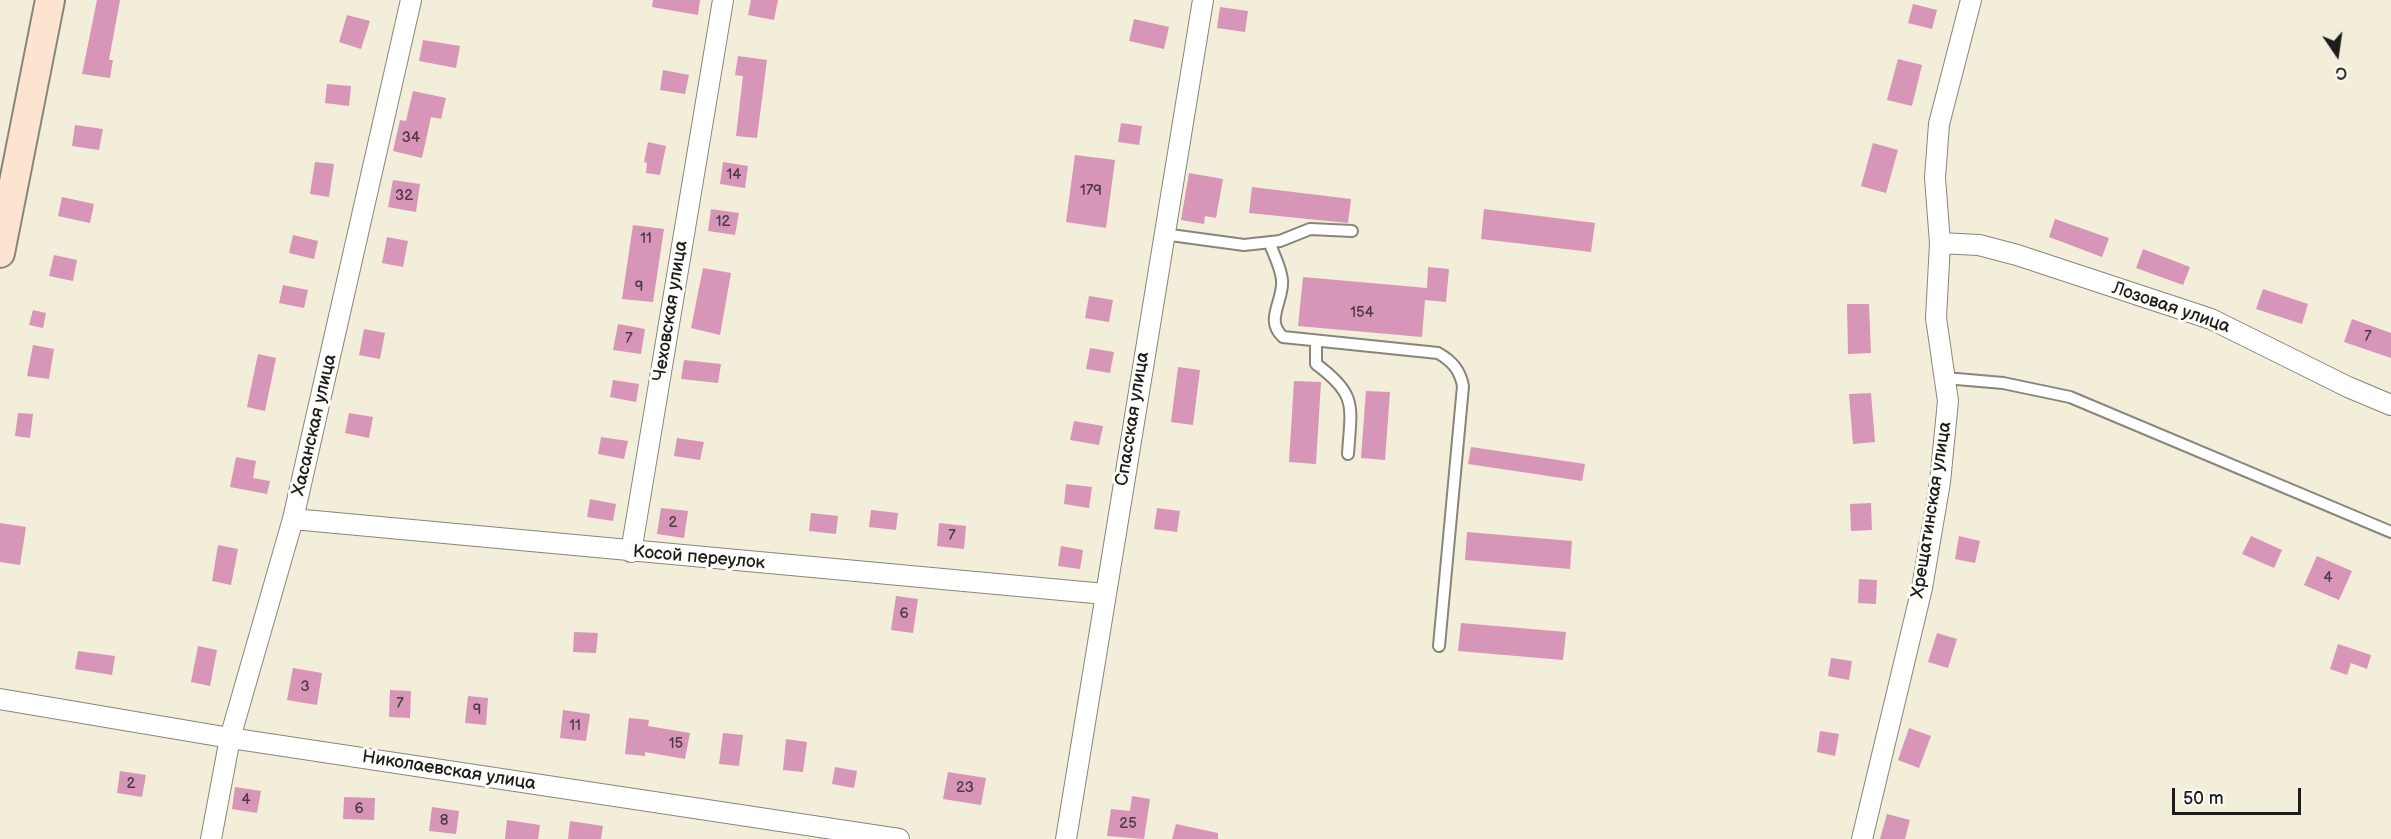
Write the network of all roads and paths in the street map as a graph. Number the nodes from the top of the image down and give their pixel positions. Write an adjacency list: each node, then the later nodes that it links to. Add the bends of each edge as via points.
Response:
1 (50, 0): 10 (main road)
2 (723, 0): 17 (street, Чеховская улица)
3 (1203, 0): 7 (street, Спасская улица)
4 (1971, 0): 8 (street, Хрещатинская улица, via 1940,124 1935,178)
5 (410, 4): 15 (street, Хасанская улица)
6 (1352, 231): 9 (lane, via 1310,229)
7 (1163, 234): 9 (lane, via 1244,245); 18 (street, Спасская улица)
8 (1940, 243): 12 (street, Хрещатинская улица, via 1936,318); 13 (street, Лозовая улица, via 1979,245 2017,255 2211,319)
9 (1270, 244): 11 (lane, via 1282,280 1274,318 1276,331 1283,337)
10 (1, 245)
11 (1316, 342): 14 (lane, via 1316,364 1348,394); 19 (lane, via 1438,353 1460,372 1464,386)
12 (1945, 378): 16 (lane, via 2003,383 2070,397); 25 (street, Хрещатинская улица, via 1948,401 1940,482 1922,588)
13 (2391, 405)
14 (1348, 454)
15 (293, 519): 17 (street, Косой переулок); 21 (street, Хасанская улица)
16 (2391, 532)
17 (631, 552): 18 (street, Косой переулок)
18 (1105, 594): 24 (street, Спасская улица)
19 (1439, 646)
20 (0, 699): 21 (street, Николаевская улица)
21 (230, 738): 22 (street, Хасанская улица); 23 (street, Николаевская улица)
22 (211, 839)
23 (899, 839)
24 (1066, 839)
25 (1862, 839)

